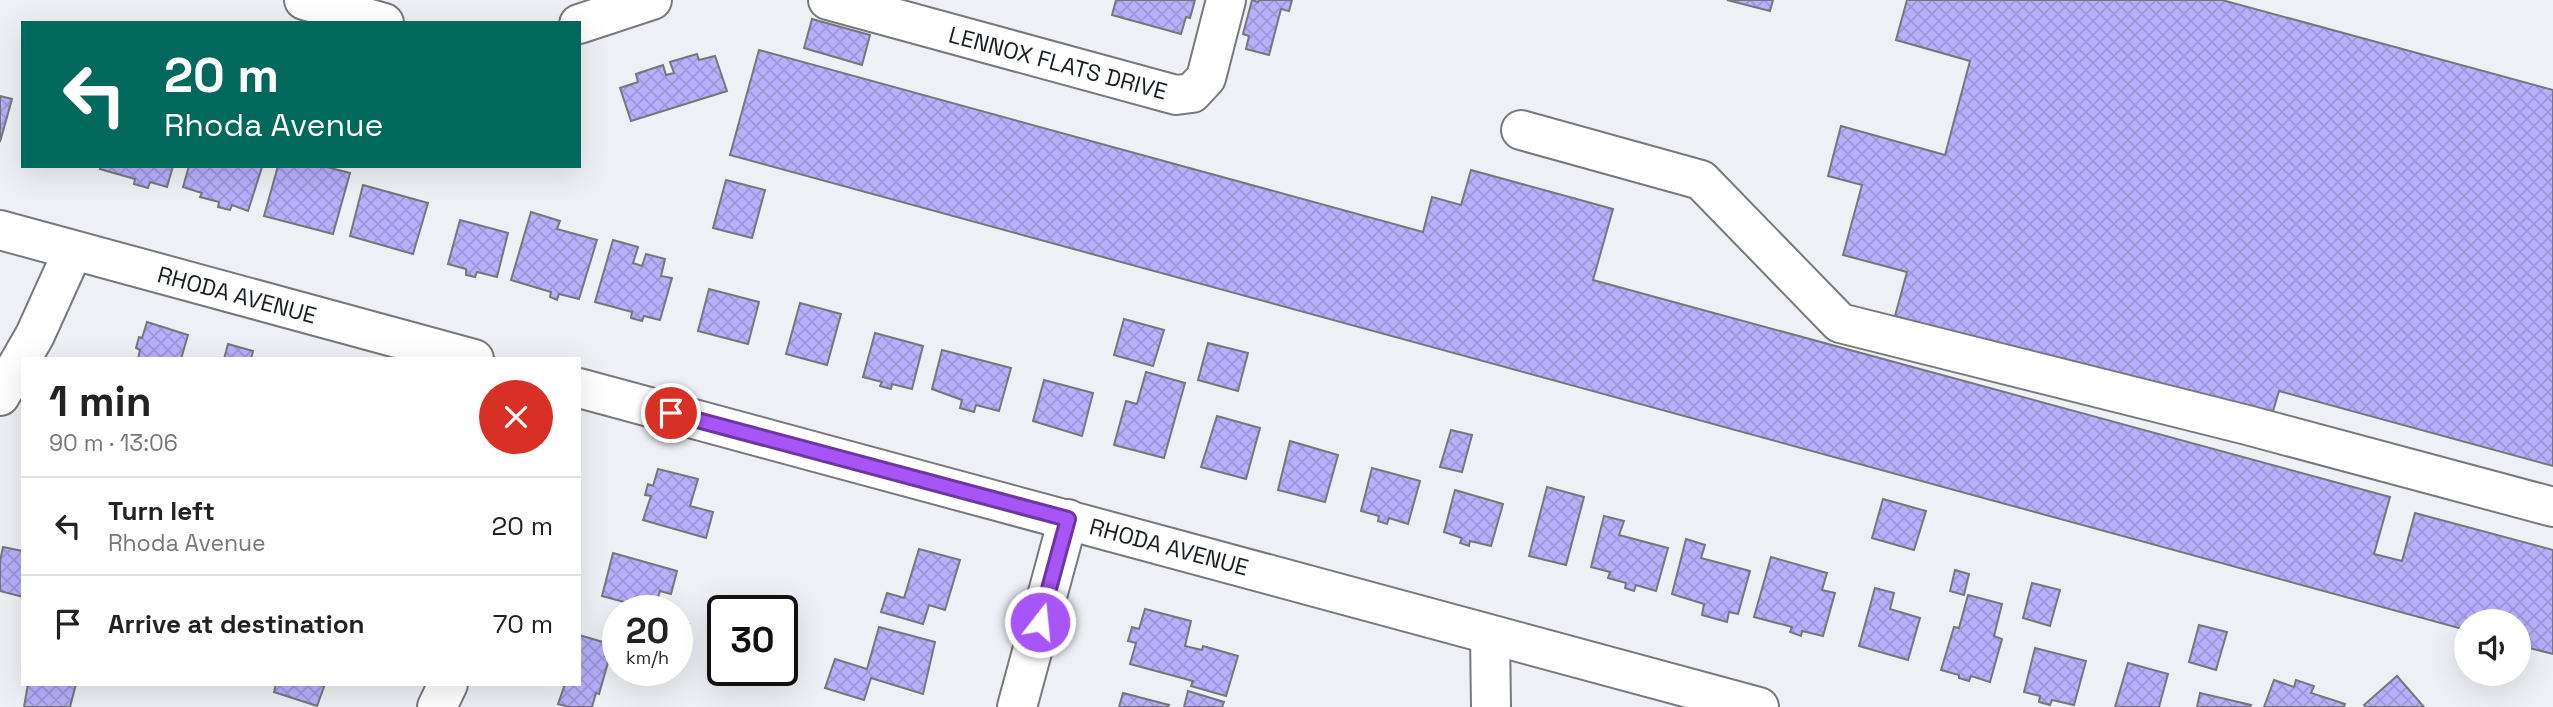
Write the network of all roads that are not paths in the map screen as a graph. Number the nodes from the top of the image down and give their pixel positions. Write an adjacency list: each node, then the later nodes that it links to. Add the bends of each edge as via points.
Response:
1 (304, 0): 6 (street)
2 (566, 0): 7 (street)
3 (652, 0): 8 (street)
4 (828, 0): 5 (street, LENNOX FLATS DRIVE, via 1176,95 1192,93 1206,78)
5 (1226, 0)
6 (377, 21)
7 (561, 21)
8 (581, 23)
9 (1521, 130): 17 (street, via 1701,180 1840,323)
10 (0, 230): 11 (street, RHODA AVENUE)
11 (73, 251): 12 (street); 13 (street, RHODA AVENUE)
12 (22, 357)
13 (467, 357)
14 (21, 359): 15 (street)
15 (0, 396)
16 (583, 399): 18 (street, RHODA AVENUE)
17 (2553, 507)
18 (1068, 519): 19 (street, RHODA AVENUE); 22 (street)
19 (1490, 635): 23 (street); 24 (street, RHODA AVENUE)
20 (447, 686): 21 (street)
21 (437, 707)
22 (1017, 707)
23 (1491, 707)
24 (1759, 707)

